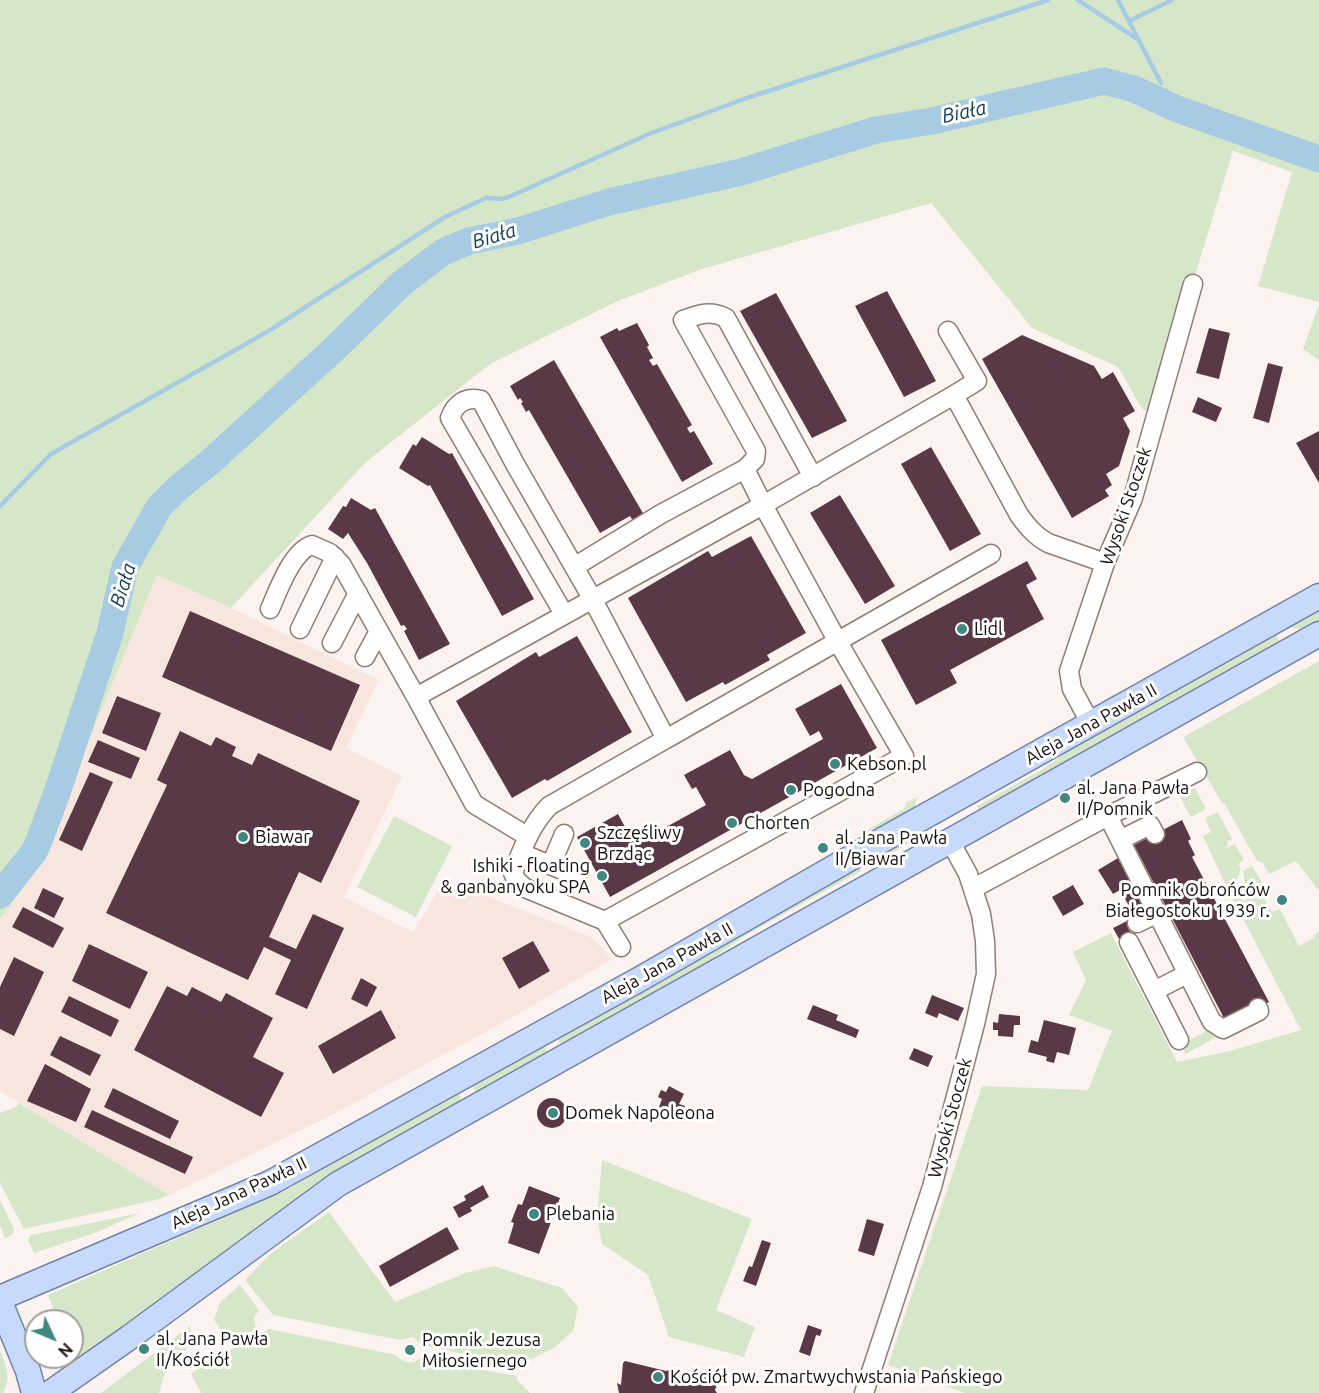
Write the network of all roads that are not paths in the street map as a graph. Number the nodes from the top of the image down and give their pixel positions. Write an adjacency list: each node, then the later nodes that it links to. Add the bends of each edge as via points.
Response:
1 (1193, 284): 11 (street, Wysoki Stoczek, via 1132,498)
2 (948, 331): 3 (street, via 977,381)
3 (954, 395): 6 (street); 11 (street, via 1028,527 1048,543)
4 (515, 464): 7 (street); 7 (street, via 480,400 462,401 450,418); 12 (street)
5 (746, 469): 6 (street, via 755,459 756,451 683,320 698,314 716,312 726,318); 8 (street); 12 (street)
6 (813, 477): 8 (street)
7 (486, 480): 17 (street)
8 (763, 505): 15 (street); 22 (street)
9 (992, 554): 22 (street)
10 (335, 557): 13 (street); 16 (street, via 312,545 302,550); 19 (street)
11 (1106, 563): 27 (street, Wysoki Stoczek, via 1069,671 1072,689)
12 (574, 567): 15 (street)
13 (358, 592): 20 (street); 23 (street)
14 (1319, 596): 18 (main road, Aleja Jana Pawła II)
15 (592, 598): 17 (street); 28 (street)
16 (270, 609)
17 (564, 614): 26 (street)
18 (1279, 619): 24 (main road); 27 (main road, Aleja Jana Pawła II)
19 (300, 629)
20 (379, 631): 25 (street); 26 (street)
21 (1319, 634): 24 (main road, Aleja Jana Pawła II)
22 (838, 642): 28 (street); 44 (street, via 904,756)
23 (332, 644)
24 (1295, 647): 36 (main road, Aleja Jana Pawła II)
25 (365, 657)
26 (416, 697): 34 (street, via 474,804)
27 (1091, 724): 30 (main road, Aleja Jana Pawła II)
28 (666, 739): 34 (street, via 549,806)
29 (1197, 772): 31 (street)
30 (936, 812): 36 (main road); 37 (main road, Aleja Jana Pawła II)
31 (1108, 816): 35 (street); 42 (street)
32 (564, 834): 39 (street)
33 (1155, 834): 35 (street, via 1150,825)
34 (527, 836): 38 (street)
35 (1120, 840): 43 (street)
36 (950, 841): 41 (main road, Aleja Jana Pawła II); 42 (street, Wysoki Stoczek)
37 (861, 852): 41 (main road); 52 (main road, Aleja Jana Pawła II, via 270,1183)
38 (521, 853): 39 (street); 44 (street, via 513,873 517,882)
39 (551, 865): 40 (street)
40 (578, 876)
41 (876, 881): 54 (main road, Aleja Jana Pawła II, via 338,1184)
42 (974, 888): 55 (street, Wysoki Stoczek, via 985,941 982,999 932,1187)
43 (1158, 912): 45 (street); 48 (street)
44 (605, 921): 47 (street)
45 (1137, 923)
46 (1129, 942): 49 (street)
47 (621, 947)
48 (1187, 974): 49 (street); 50 (street, via 1212,1022 1223,1029 1259,1011)
49 (1154, 991): 51 (street)
50 (1258, 1008)
51 (1179, 1040)
52 (0, 1300): 53 (main road)
53 (34, 1393)
54 (50, 1393)
55 (864, 1393)

